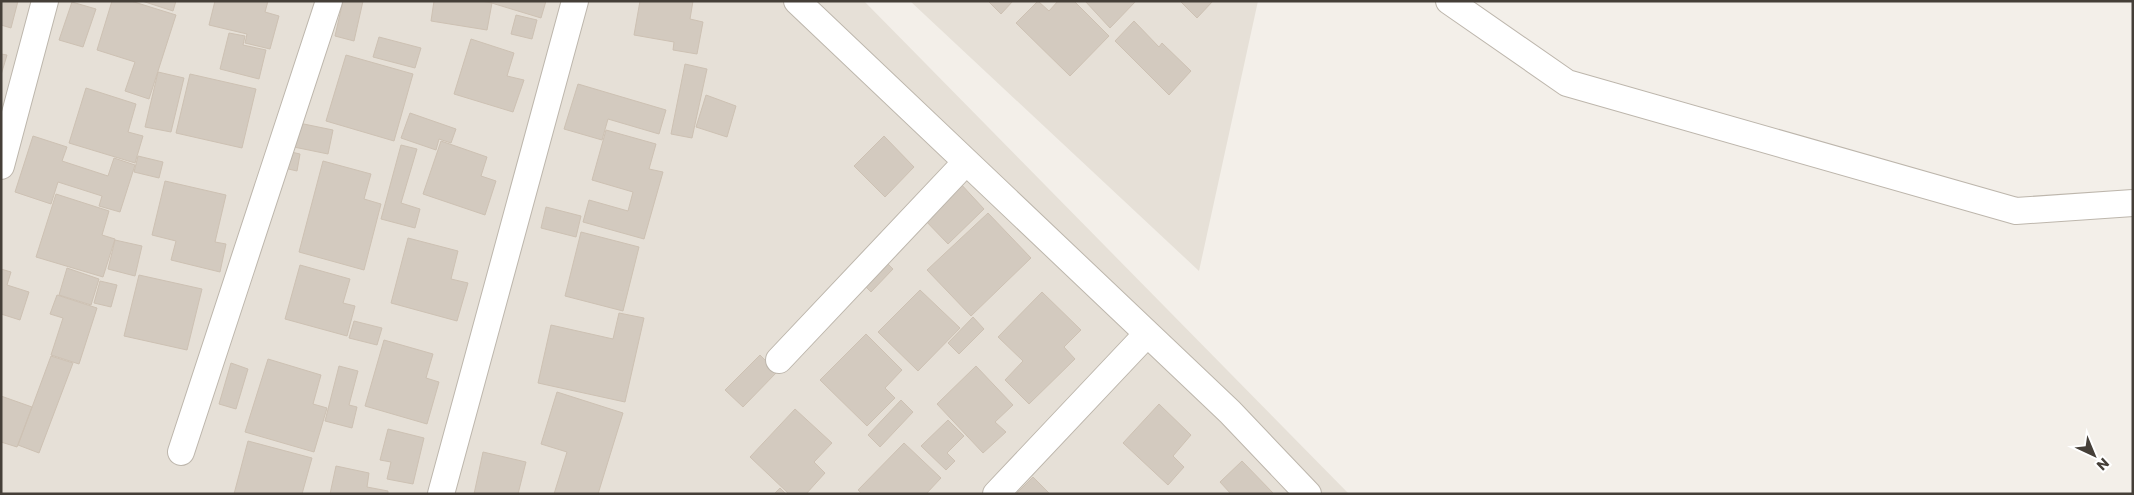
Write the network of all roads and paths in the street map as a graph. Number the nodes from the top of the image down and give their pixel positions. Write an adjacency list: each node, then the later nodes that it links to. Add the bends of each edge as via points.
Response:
1 (45, 1): 7 (street)
2 (329, 1): 11 (street)
3 (575, 1): 12 (street)
4 (797, 1): 6 (street)
5 (1449, 1): 8 (street, via 1567,83 2016,211)
6 (966, 162): 9 (street); 10 (street)
7 (1, 166)
8 (2133, 203)
9 (1147, 334): 13 (street); 14 (street, via 1230,412)
10 (779, 360)
11 (181, 452)
12 (441, 494)
13 (996, 494)
14 (1308, 494)

